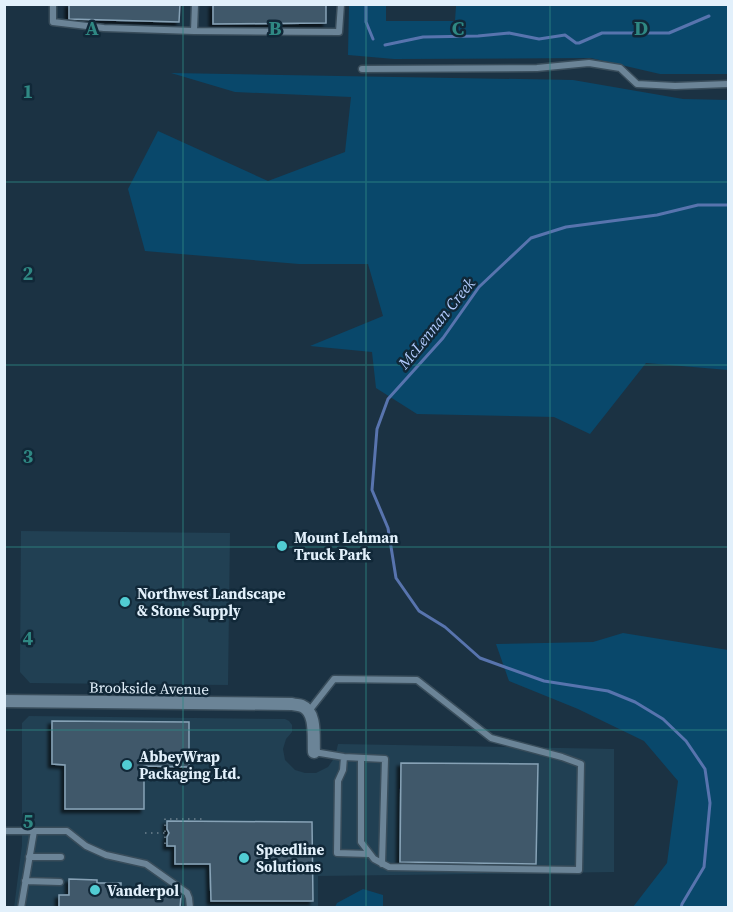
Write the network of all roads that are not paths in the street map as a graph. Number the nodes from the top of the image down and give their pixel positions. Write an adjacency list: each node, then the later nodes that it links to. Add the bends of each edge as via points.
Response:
1 (53, 4): 4 (lane, via 53,22)
2 (195, 4): 4 (lane)
3 (341, 4): 4 (lane, via 339,32)
4 (194, 31)
5 (362, 69): 6 (lane, via 537,68 589,63 620,68 637,84)
6 (729, 84)
7 (4, 701): 8 (street, Brookside Avenue, via 292,704)
8 (309, 711): 9 (street); 17 (lane, via 334,679 417,680 491,738 581,764 579,870)
9 (314, 752): 10 (lane)
10 (344, 758): 11 (lane); 14 (lane, via 338,781 337,853)
11 (361, 759): 14 (lane, via 361,842); 17 (lane, via 385,759)
12 (4, 831): 13 (lane)
13 (33, 831): 15 (lane); 21 (lane, via 67,831 106,855 146,864 187,893)
14 (369, 854): 17 (lane)
15 (29, 857): 16 (lane); 18 (lane)
16 (61, 857)
17 (382, 864)
18 (25, 881): 19 (lane); 20 (lane)
19 (60, 882)
20 (21, 908)
21 (190, 908)

